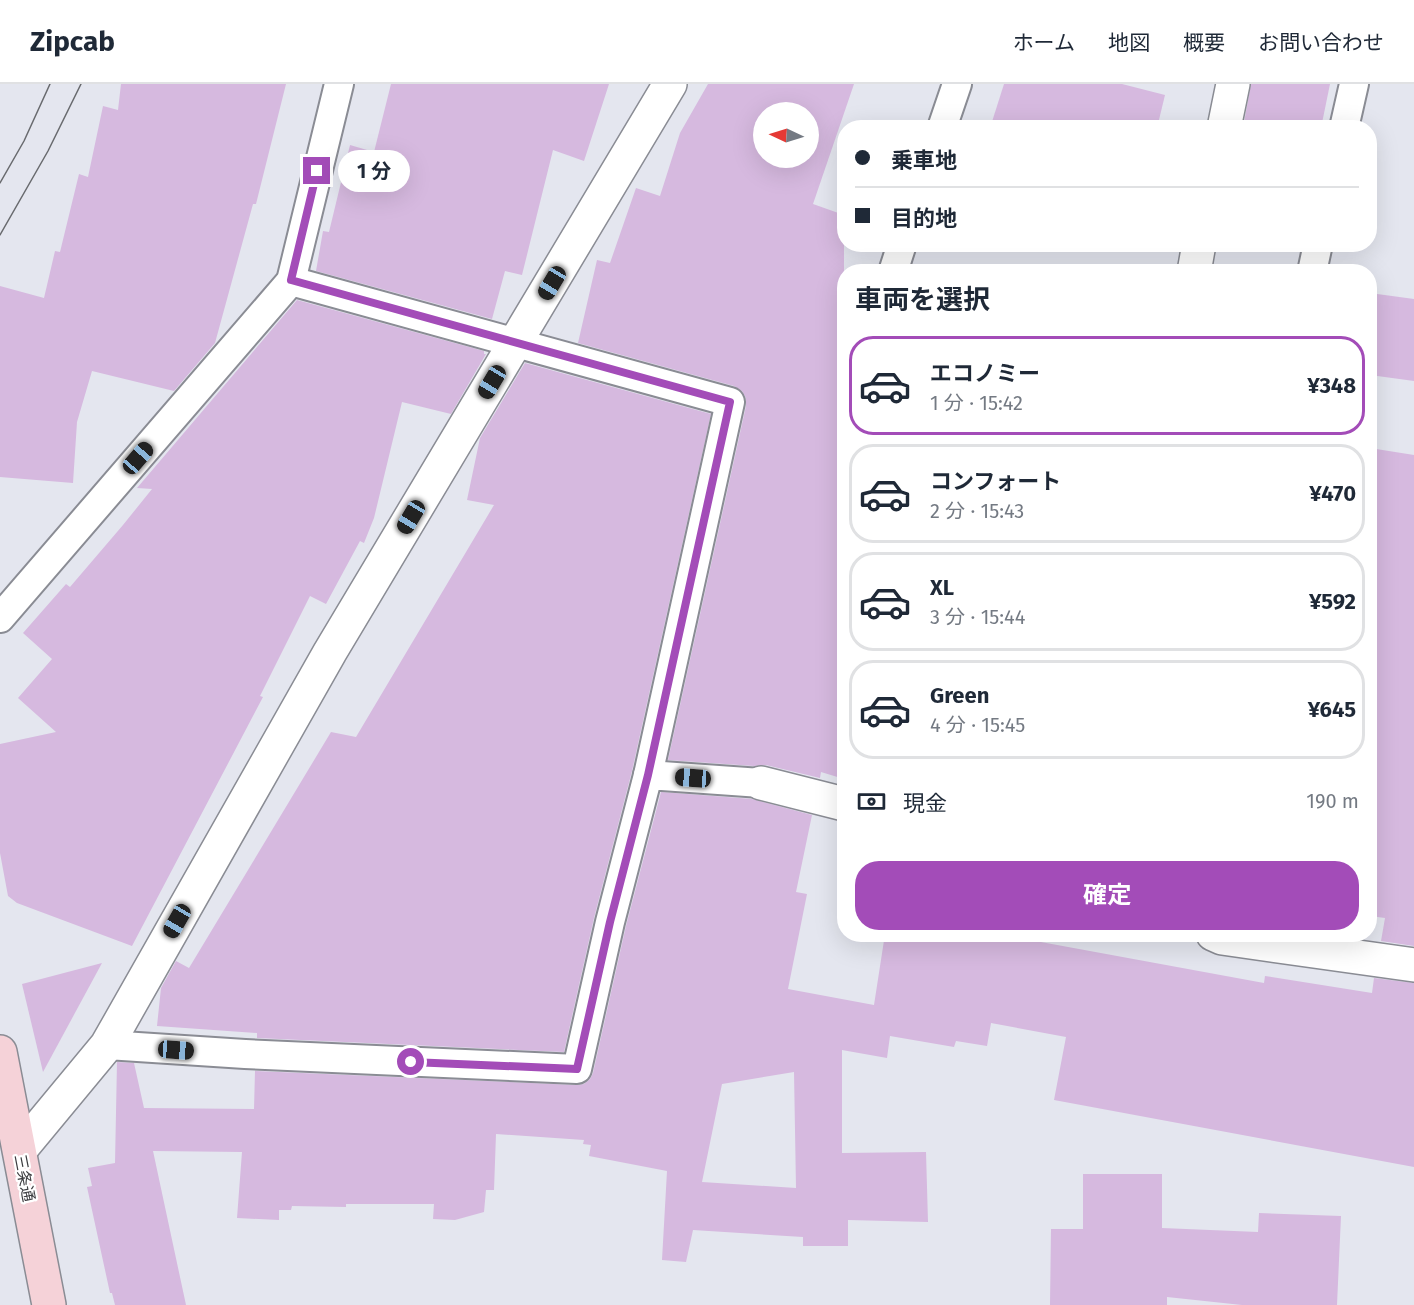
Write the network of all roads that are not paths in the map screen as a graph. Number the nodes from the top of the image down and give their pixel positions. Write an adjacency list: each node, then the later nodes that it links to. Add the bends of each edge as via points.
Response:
1 (339, 84): 9 (lane)
2 (670, 84): 10 (street)
3 (957, 84): 6 (lane)
4 (1233, 84): 7 (street)
5 (1354, 84): 8 (lane)
6 (945, 120)
7 (1226, 120)
8 (1346, 120)
9 (291, 280): 10 (lane); 11 (lane)
10 (515, 343): 12 (lane, via 730,402); 17 (street, via 330,652)
11 (0, 618)
12 (648, 775): 13 (lane); 17 (lane, via 577,1069)
13 (761, 783): 14 (street)
14 (837, 802)
15 (1250, 942): 16 (street)
16 (1414, 965)
17 (107, 1045): 19 (street)
18 (0, 1052): 19 (main road, 三条通)
19 (20, 1150): 20 (main road, 三条通)
20 (49, 1305)

